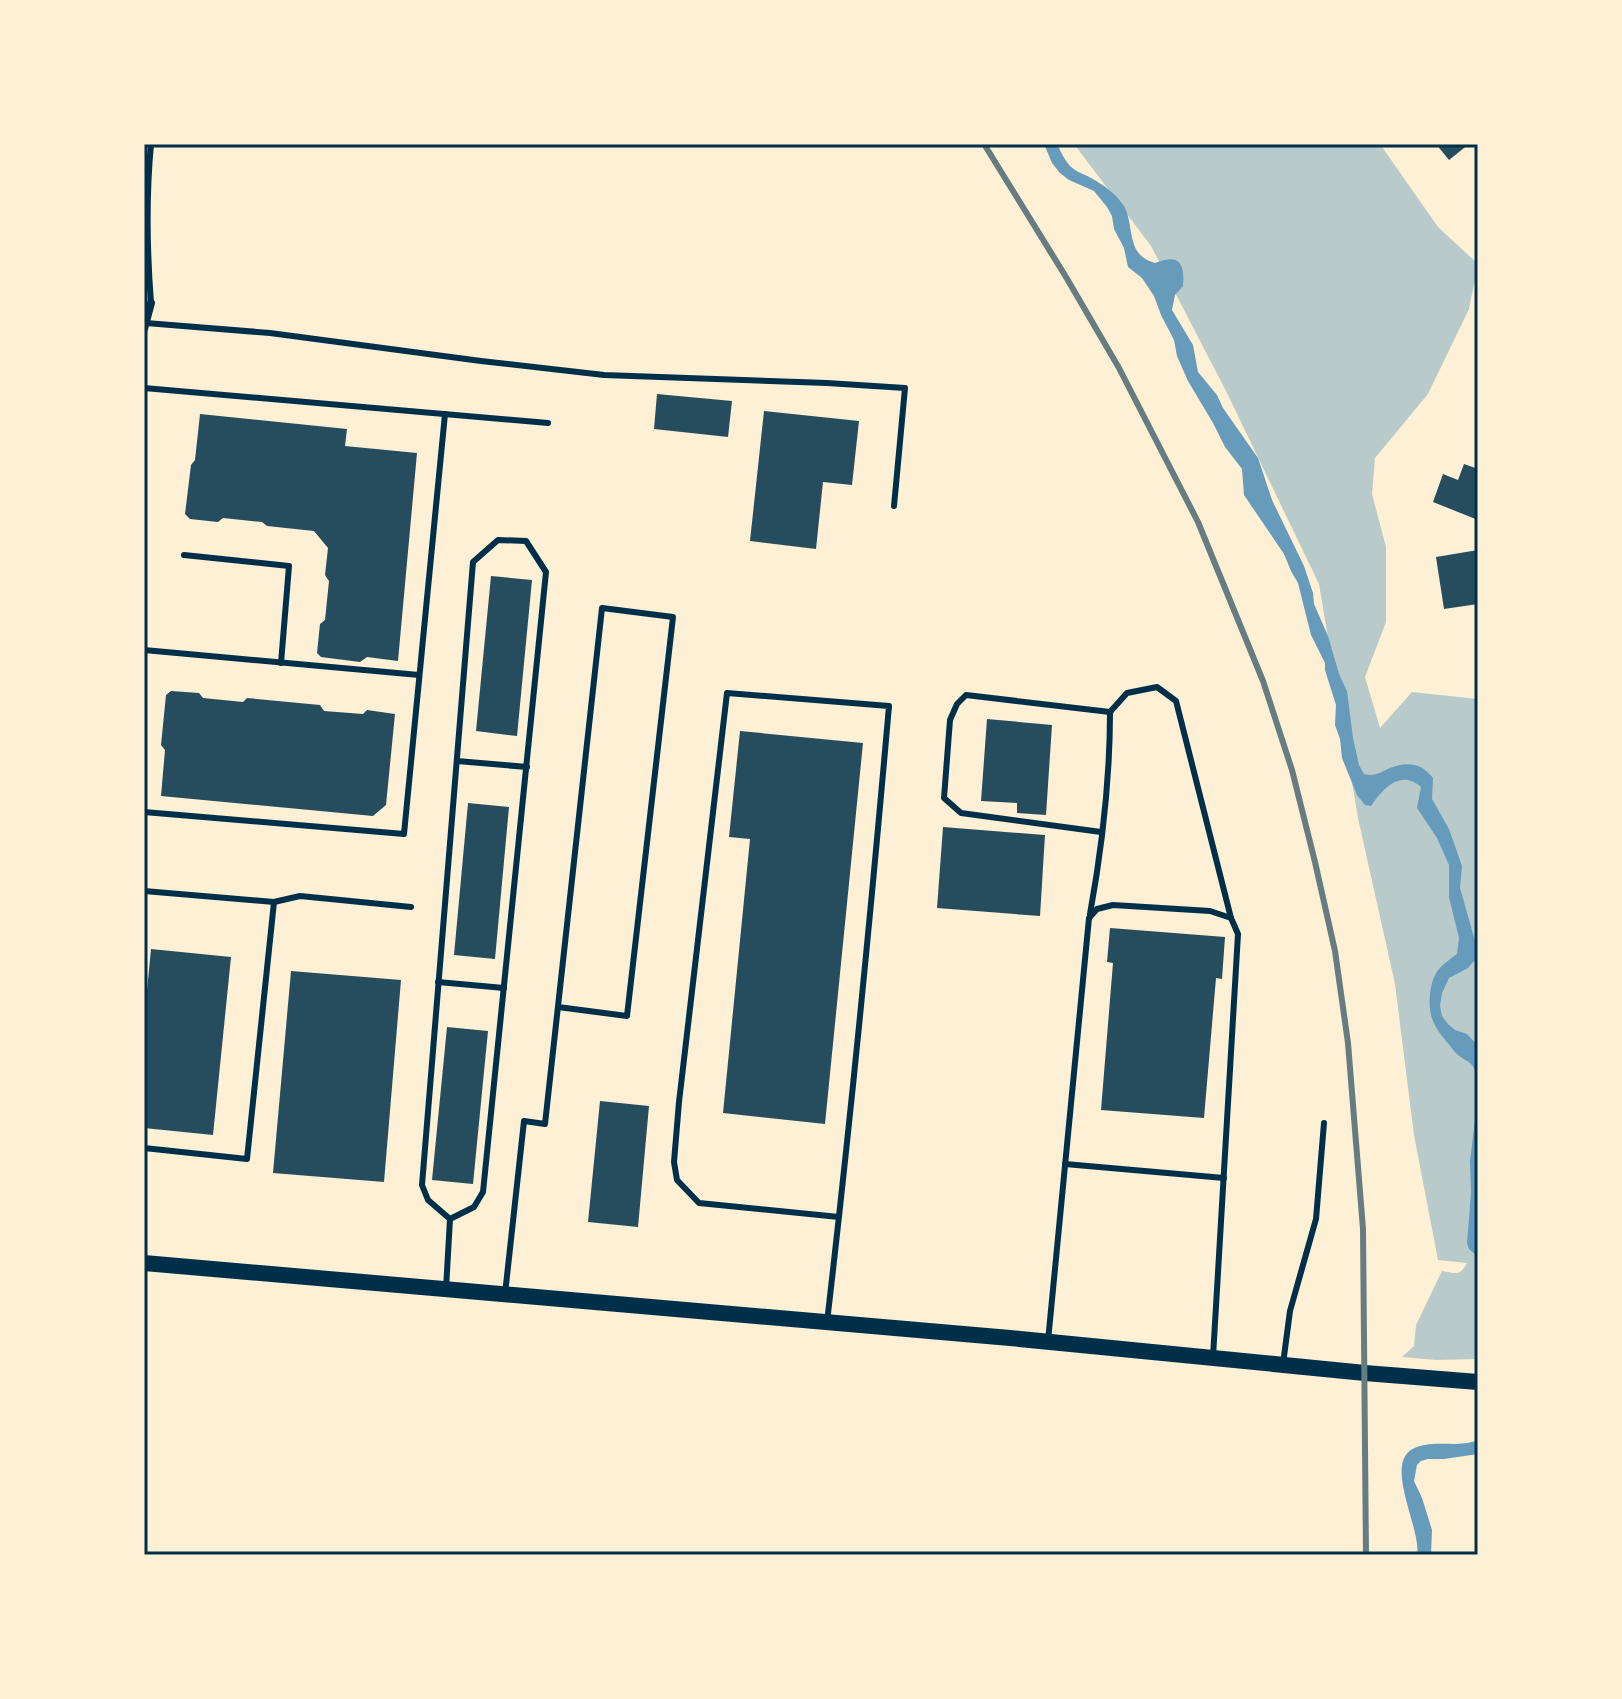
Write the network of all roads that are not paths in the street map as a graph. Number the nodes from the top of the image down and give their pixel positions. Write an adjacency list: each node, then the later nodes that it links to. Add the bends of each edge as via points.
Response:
1 (151, 144): 2 (lane)
2 (151, 303): 3 (street)
3 (145, 326): 7 (lane, via 270,333 604,375 905,388)
4 (144, 388): 5 (lane)
5 (445, 414): 6 (lane); 11 (lane)
6 (548, 423)
7 (894, 506)
8 (184, 555): 10 (lane, via 289,566)
9 (144, 650): 10 (lane)
10 (281, 663): 11 (lane)
11 (419, 675): 15 (lane, via 404,834)
12 (1110, 712): 16 (lane); 16 (lane, via 966,695 950,720 944,798 961,813); 21 (lane, via 1127,693 1157,687 1176,701)
13 (457, 761): 14 (lane); 14 (lane, via 473,562 498,540 526,541 546,572); 22 (lane)
14 (527, 767): 23 (lane)
15 (144, 812)
16 (1101, 832): 20 (lane)
17 (144, 891): 18 (lane)
18 (274, 902): 19 (lane, via 300,896); 26 (lane, via 247,1159)
19 (411, 907)
20 (1089, 918): 21 (lane, via 1097,909 1113,905 1210,911); 27 (lane)
21 (1231, 918): 28 (lane, via 1238,934)
22 (438, 982): 23 (lane); 30 (lane, via 422,1185 428,1200)
23 (504, 988): 30 (lane, via 483,1192 474,1207)
24 (558, 1007): 24 (lane, via 602,608 673,617 627,1016); 33 (lane, via 545,1124 524,1121)
25 (1324, 1123): 37 (lane, via 1316,1219 1290,1311)
26 (144, 1148)
27 (1065, 1164): 28 (lane); 35 (lane)
28 (1224, 1178): 36 (lane)
29 (839, 1217): 29 (lane, via 889,706 727,693 679,1102 677,1180 699,1203); 34 (lane)
30 (450, 1219): 32 (lane)
31 (144, 1263): 32 (main road)
32 (446, 1289): 33 (main road)
33 (505, 1294): 34 (main road)
34 (827, 1322): 35 (main road)
35 (1048, 1341): 36 (main road)
36 (1213, 1357): 37 (main road)
37 (1283, 1364): 38 (main road)
38 (1478, 1382)

